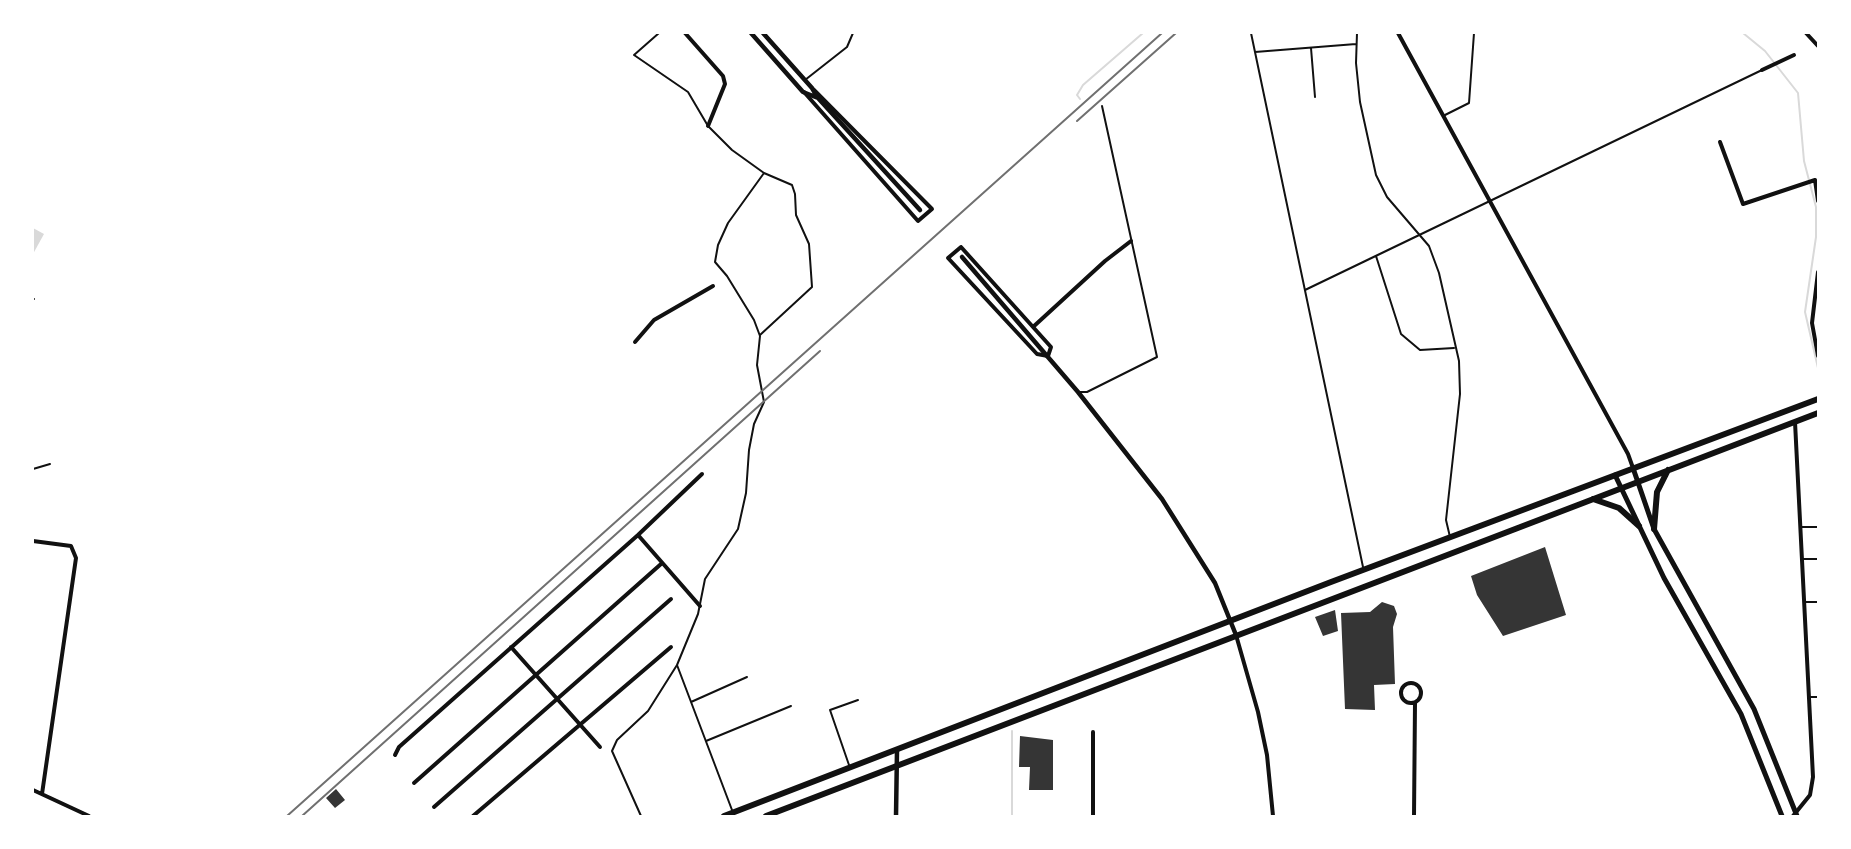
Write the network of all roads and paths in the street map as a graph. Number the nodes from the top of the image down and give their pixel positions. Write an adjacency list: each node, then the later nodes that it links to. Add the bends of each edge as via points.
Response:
1 (659, 33): 24 (lane, via 634,55 687,92)
2 (685, 33): 24 (street, via 723,76 725,84)
3 (750, 33): 19 (street)
4 (763, 33): 17 (street)
5 (853, 33): 17 (lane, via 847,47)
6 (1251, 33): 14 (lane)
7 (1357, 33): 11 (lane)
8 (1398, 33): 23 (street)
9 (1474, 33): 23 (lane, via 1469,104)
10 (1806, 33): 12 (street)
11 (1356, 45): 13 (lane); 30 (lane, via 1360,102 1376,175 1387,197)
12 (1818, 46)
13 (1311, 48): 14 (lane); 20 (lane)
14 (1255, 52): 36 (lane)
15 (1794, 55): 16 (street)
16 (1762, 70): 27 (lane)
17 (805, 80): 18 (street)
18 (812, 88): 19 (street, via 932,209 918,221); 21 (street)
19 (803, 92): 21 (street)
20 (1315, 97)
21 (818, 98): 29 (street)
22 (1102, 106): 31 (lane)
23 (1443, 116): 27 (street)
24 (708, 126): 26 (lane)
25 (1720, 141): 28 (street, via 1743,204 1815,180)
26 (764, 173): 38 (lane, via 728,223 715,262 728,276); 38 (lane, via 792,185 796,215 809,243 813,286)
27 (1490, 201): 30 (lane); 48 (street)
28 (1818, 201)
29 (920, 210)
30 (1420, 235): 32 (lane); 40 (lane, via 1429,246 1439,273)
31 (1131, 241): 37 (street); 43 (lane, via 1157,357 1087,392)
32 (1376, 256): 36 (lane); 40 (lane, via 1401,334 1420,350)
33 (962, 257): 41 (street)
34 (1818, 272): 42 (street, via 1812,323)
35 (713, 286): 39 (street, via 654,320)
36 (1305, 290): 66 (lane)
37 (1034, 327): 41 (street, via 1051,347); 41 (street, via 961,247 948,258 1037,354)
38 (760, 336): 70 (lane, via 757,364 764,402 754,424 746,493 738,529 705,579)
39 (635, 342)
40 (1454, 348): 61 (lane, via 1459,361 1460,394 1446,520)
41 (1048, 356): 43 (street)
42 (1818, 356)
43 (1078, 392): 71 (street, via 1186,534)
44 (1818, 399): 48 (main road)
45 (1818, 413): 46 (main road)
46 (1795, 422): 50 (main road); 58 (street)
47 (50, 464): 49 (lane)
48 (1633, 468): 52 (main road); 53 (main road)
49 (33, 469)
50 (1668, 470): 53 (main road); 59 (main road, via 1657,492)
51 (702, 474): 60 (street)
52 (1615, 475): 54 (main road); 61 (main road)
53 (1637, 482): 54 (main road); 59 (main road)
54 (1620, 488): 55 (main road); 56 (main road)
55 (1593, 499): 56 (main road, via 1619,508); 72 (main road)
56 (1639, 526): 110 (main road, via 1741,714)
57 (1818, 527): 58 (lane)
58 (1801, 528): 64 (street)
59 (1654, 529): 100 (main road, via 1754,709)
60 (638, 535): 65 (street); 73 (street)
61 (1449, 537): 66 (main road)
62 (33, 541): 97 (street, via 71,546 76,558)
63 (1818, 559): 64 (lane)
64 (1802, 560): 68 (street)
65 (661, 564): 70 (street); 76 (street)
66 (1364, 570): 71 (main road)
67 (671, 599): 81 (street)
68 (1804, 602): 69 (lane); 78 (street)
69 (1818, 602)
70 (700, 606): 75 (lane)
71 (1231, 620): 72 (street); 91 (main road)
72 (1236, 635): 93 (main road); 108 (street, via 1258,712)
73 (511, 647): 76 (street); 92 (street)
74 (671, 647): 85 (street)
75 (677, 665): 82 (lane); 103 (lane, via 648,711 617,740 612,750)
76 (536, 676): 81 (street); 95 (street)
77 (747, 677): 82 (lane)
78 (1809, 697): 79 (lane); 87 (street)
79 (1818, 697)
80 (858, 699): 94 (lane, via 830,710)
81 (557, 700): 85 (street); 98 (street)
82 (691, 702): 89 (lane)
83 (1415, 703): 83 (street, via 1402,698 1401,691 1407,683 1417,684 1421,689); 109 (street)
84 (791, 706): 89 (lane)
85 (580, 723): 90 (street); 102 (street)
86 (1093, 732): 107 (street)
87 (1810, 736): 88 (lane); 100 (street, via 1810,795)
88 (1818, 736)
89 (706, 741): 99 (lane)
90 (600, 747)
91 (897, 750): 93 (street); 94 (main road)
92 (394, 755)
93 (896, 764): 105 (main road); 106 (street)
94 (850, 768): 99 (main road)
95 (414, 783)
96 (33, 790): 97 (street)
97 (42, 794): 101 (street)
98 (434, 807)
99 (733, 813): 104 (main road)
100 (1795, 815)
101 (89, 816)
102 (473, 816)
103 (641, 816)
104 (724, 816)
105 (766, 816)
106 (896, 816)
107 (1093, 816)
108 (1274, 816)
109 (1414, 816)
110 (1782, 816)

